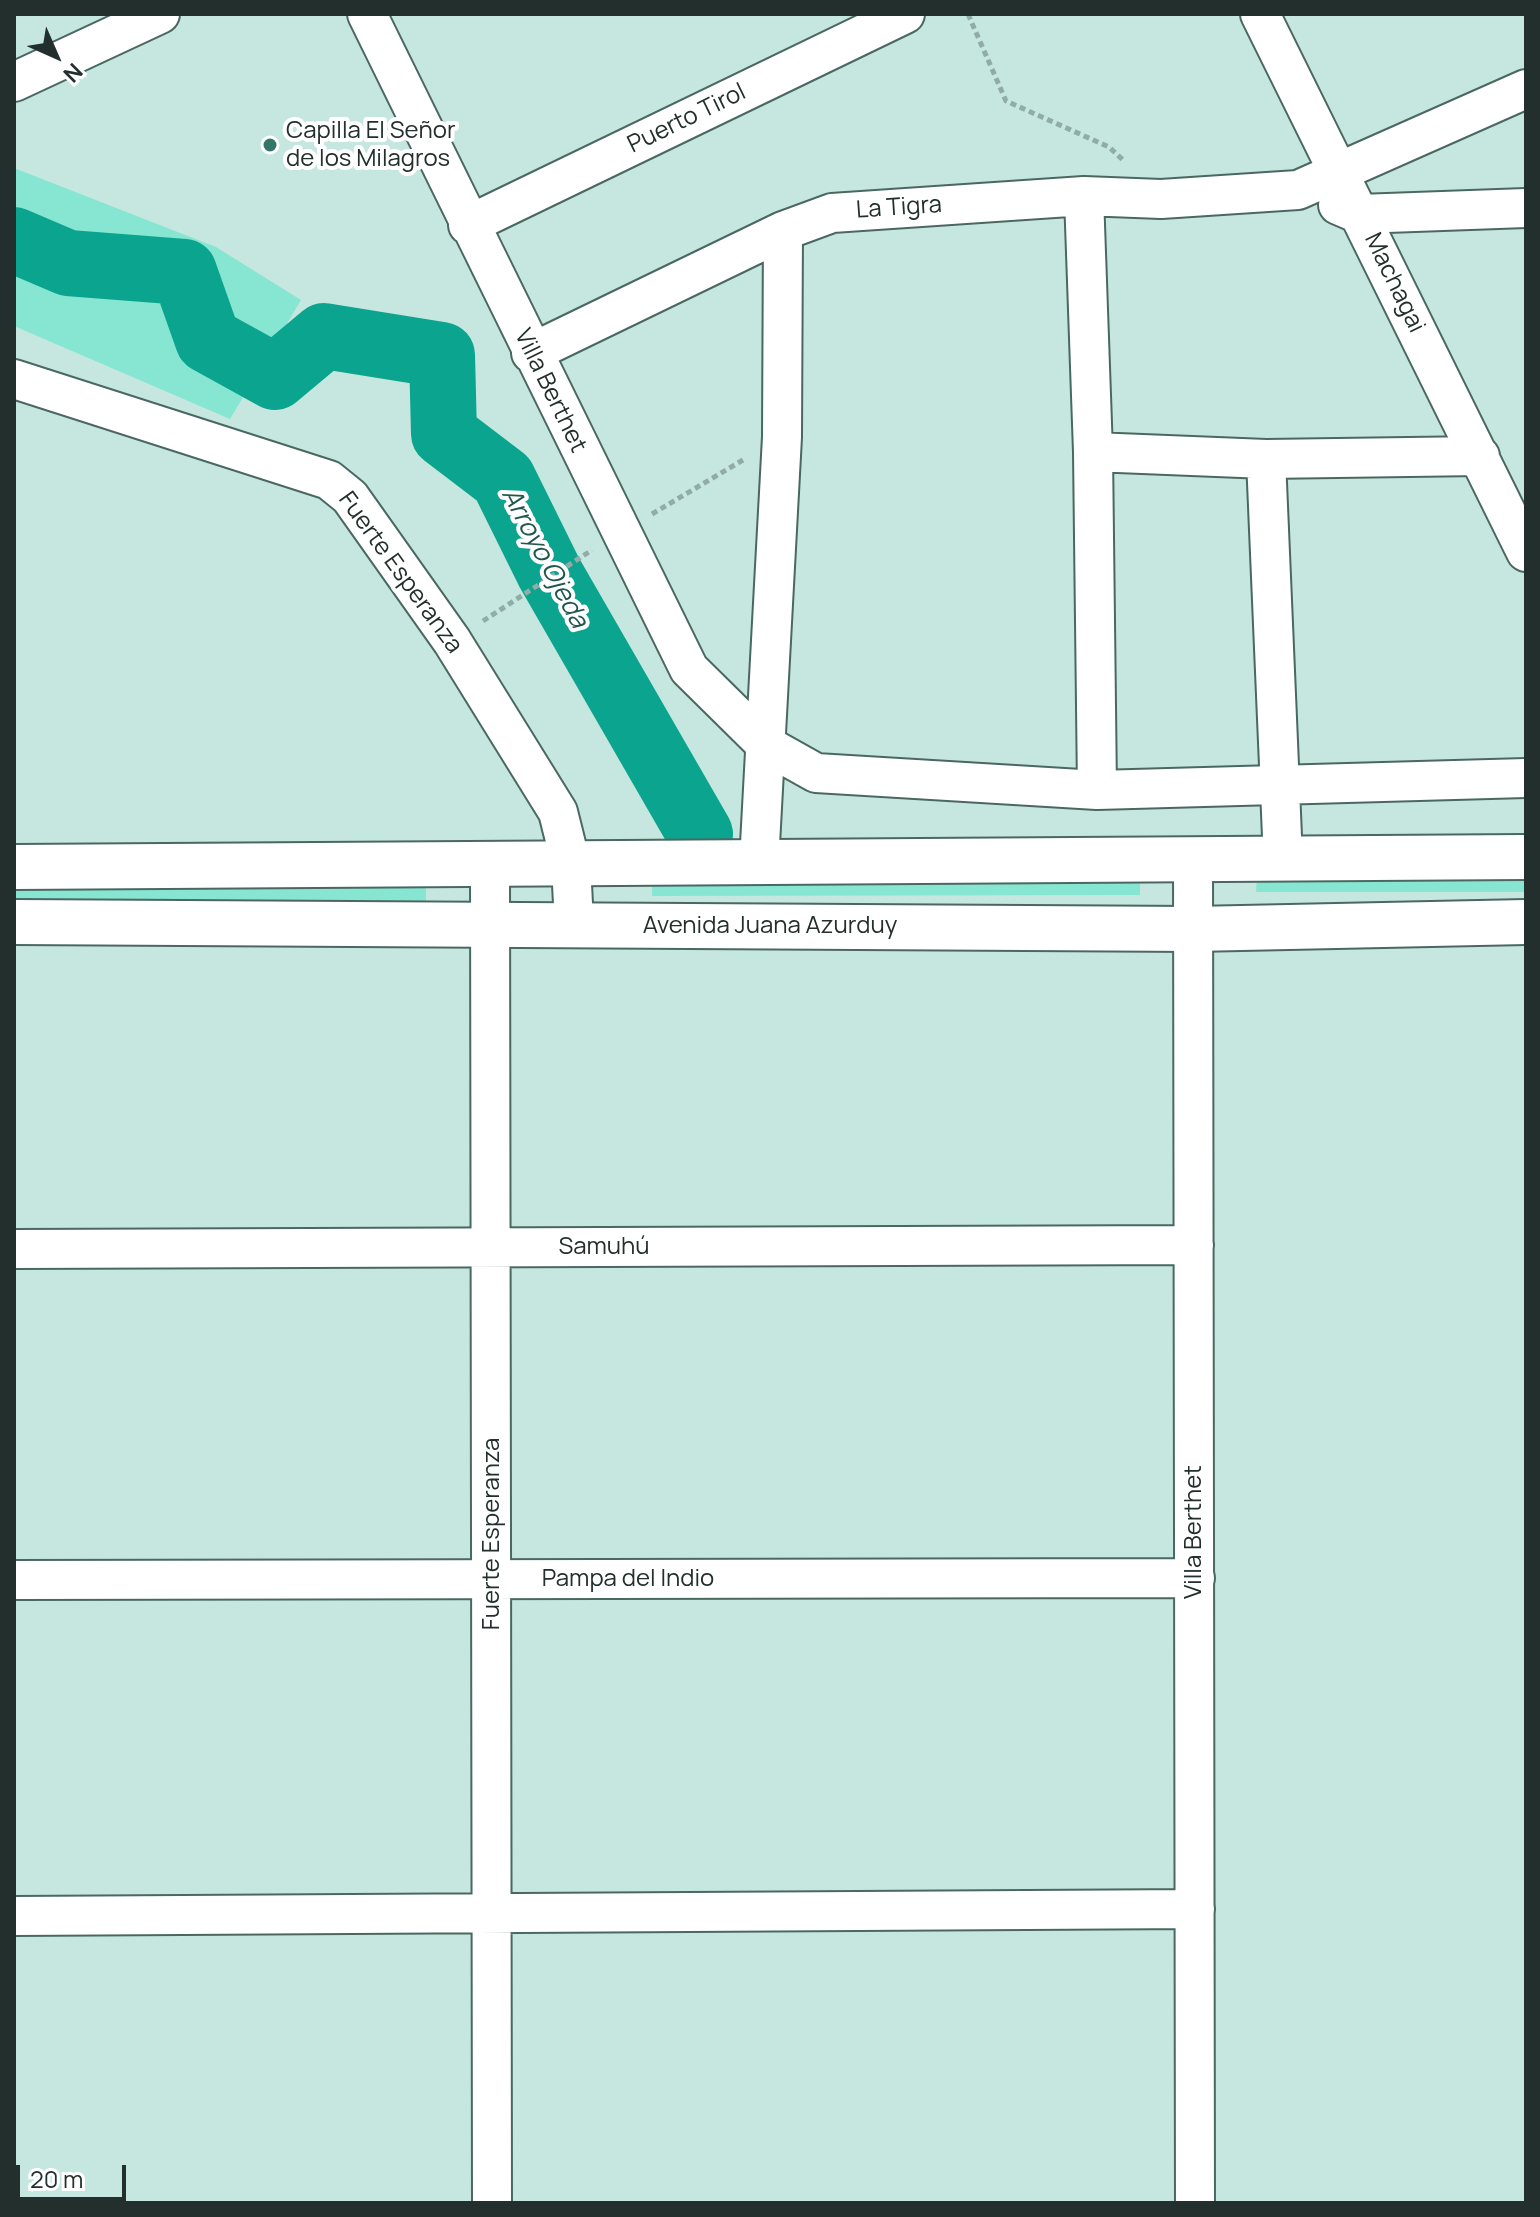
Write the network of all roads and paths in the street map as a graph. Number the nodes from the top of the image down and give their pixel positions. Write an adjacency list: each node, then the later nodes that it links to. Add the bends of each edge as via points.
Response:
1 (160, 14): 6 (street)
2 (367, 14): 14 (street, Villa Berthet)
3 (905, 14): 14 (street, Puerto Tirol)
4 (968, 14): 11 (path, via 1006,101 1109,147)
5 (1260, 14): 8 (street, Machagai)
6 (14, 82)
7 (1526, 89): 8 (street, La Tigra)
8 (1338, 174): 9 (street, La Tigra); 13 (street, Machagai)
9 (1298, 190): 11 (street, La Tigra); 13 (street, La Tigra)
10 (1084, 196): 11 (street, La Tigra); 15 (street, La Tigra, via 847,211); 19 (street)
11 (1161, 199)
12 (1526, 208): 13 (street, La Tigra)
13 (1359, 214): 20 (street, Machagai)
14 (468, 225): 16 (street, Villa Berthet)
15 (783, 231): 16 (street, La Tigra); 18 (street)
16 (531, 353): 22 (street, Villa Berthet)
17 (14, 379): 24 (street, Fuerte Esperanza, via 329,480 350,497)
18 (782, 437): 22 (path); 25 (street)
19 (1093, 452): 21 (street); 28 (street)
20 (1480, 456): 21 (street); 23 (street, Machagai)
21 (1266, 459): 27 (street)
22 (620, 533): 24 (path); 25 (street, Villa Berthet, via 689,669)
23 (1526, 552)
24 (452, 641): 33 (street, Fuerte Esperanza, via 558,812)
25 (766, 745): 28 (street, Villa Berthet, via 816,773); 32 (street)
26 (1526, 778): 27 (street, Villa Berthet)
27 (1282, 787): 28 (street, Villa Berthet); 30 (street)
28 (1097, 790)
29 (1526, 857): 30 (main road)
30 (1283, 860): 31 (main road)
31 (1193, 861): 32 (main road); 40 (street, Villa Berthet)
32 (759, 863): 33 (main road)
33 (571, 864): 34 (main road); 38 (street, Fuerte Esperanza)
34 (490, 866): 35 (main road); 39 (street, Fuerte Esperanza)
35 (14, 867)
36 (14, 922): 39 (main road, Avenida Juana Azurduy)
37 (1526, 922): 40 (main road, Avenida Juana Azurduy)
38 (574, 924): 39 (main road, Avenida Juana Azurduy); 40 (main road, Avenida Juana Azurduy)
39 (490, 925): 42 (street, Fuerte Esperanza)
40 (1194, 929): 41 (street, Villa Berthet)
41 (1194, 1245): 42 (street, Samuhú); 44 (street, Villa Berthet)
42 (491, 1248): 43 (street, Samuhú); 46 (street, Fuerte Esperanza)
43 (14, 1249)
44 (1195, 1578): 46 (street, Pampa del Indio); 47 (street, Villa Berthet)
45 (14, 1580): 46 (street, Pampa del Indio)
46 (492, 1580): 48 (street, Fuerte Esperanza)
47 (1195, 1909): 48 (street); 51 (street, Villa Berthet)
48 (489, 1913): 49 (street); 50 (street, Fuerte Esperanza)
49 (14, 1916)
50 (492, 2203)
51 (1195, 2203)

